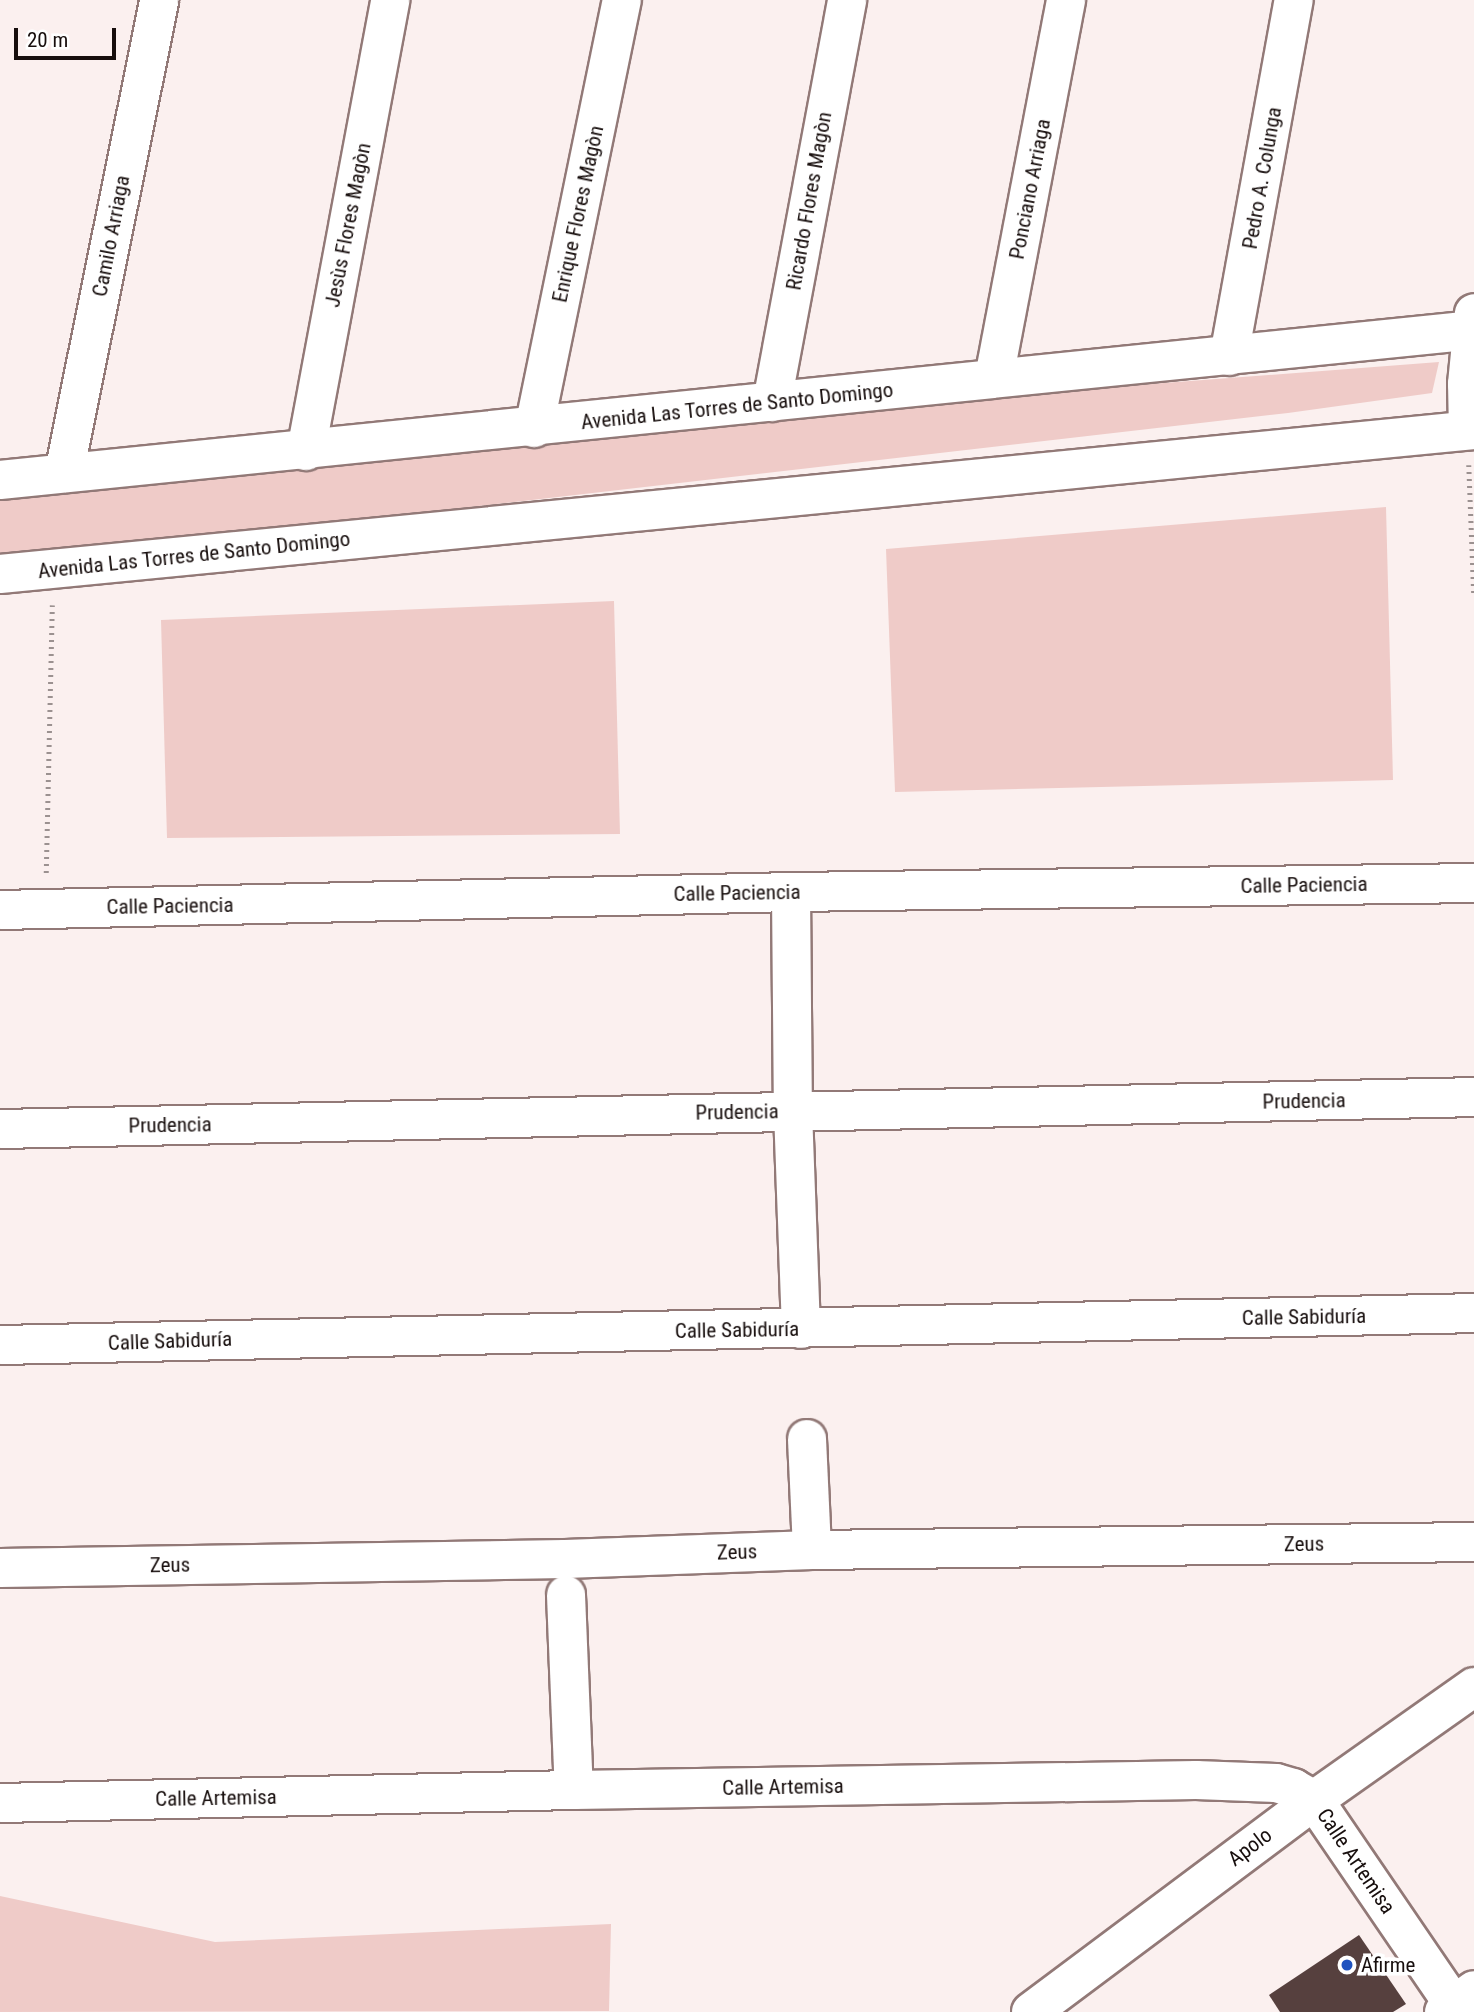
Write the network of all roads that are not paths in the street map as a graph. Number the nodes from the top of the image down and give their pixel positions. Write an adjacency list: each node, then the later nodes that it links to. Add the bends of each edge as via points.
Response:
1 (159, 0): 14 (street, Camilo Arriaga)
2 (390, 0): 13 (street, Jesùs Flores Magòn)
3 (622, 0): 11 (street, Enrique Flores Magòn)
4 (846, 0): 10 (street, Ricardo Flores Magòn)
5 (1066, 0): 9 (street, Ponciano Arriaga)
6 (1294, 0): 8 (street, Pedro A. Colunga)
7 (1473, 325): 8 (street, Avenida Las Torres de Santo Domingo); 12 (street, via 1467,384)
8 (1229, 356): 9 (street, Avenida Las Torres de Santo Domingo)
9 (994, 378): 10 (street, Avenida Las Torres de Santo Domingo)
10 (772, 402): 11 (street, Avenida Las Torres de Santo Domingo)
11 (534, 428): 13 (street, Avenida Las Torres de Santo Domingo)
12 (1471, 430): 16 (street, Avenida Las Torres de Santo Domingo)
13 (306, 451): 14 (street, Avenida Las Torres de Santo Domingo)
14 (64, 473): 15 (street, Avenida Las Torres de Santo Domingo)
15 (0, 480)
16 (0, 574)
17 (1474, 883): 18 (street, Calle Paciencia)
18 (791, 892): 19 (street, Calle Paciencia); 21 (street)
19 (0, 910)
20 (1474, 1097): 21 (street, Prudencia)
21 (793, 1111): 22 (street, Prudencia); 24 (street)
22 (0, 1129)
23 (1474, 1313): 24 (street, Calle Sabiduría)
24 (801, 1329): 25 (street, Calle Sabiduría)
25 (0, 1345)
26 (807, 1439): 28 (street)
27 (1474, 1542): 28 (street, Zeus)
28 (812, 1550): 29 (street, Zeus)
29 (0, 1568)
30 (566, 1595): 32 (street)
31 (1474, 1687): 33 (street, Apolo)
32 (573, 1790): 33 (street, Calle Artemisa, via 1196,1780 1276,1783); 34 (street, Calle Artemisa)
33 (1314, 1800): 35 (street, Calle Artemisa); 36 (street, Apolo)
34 (0, 1803)
35 (1457, 2003)
36 (1031, 2012)

